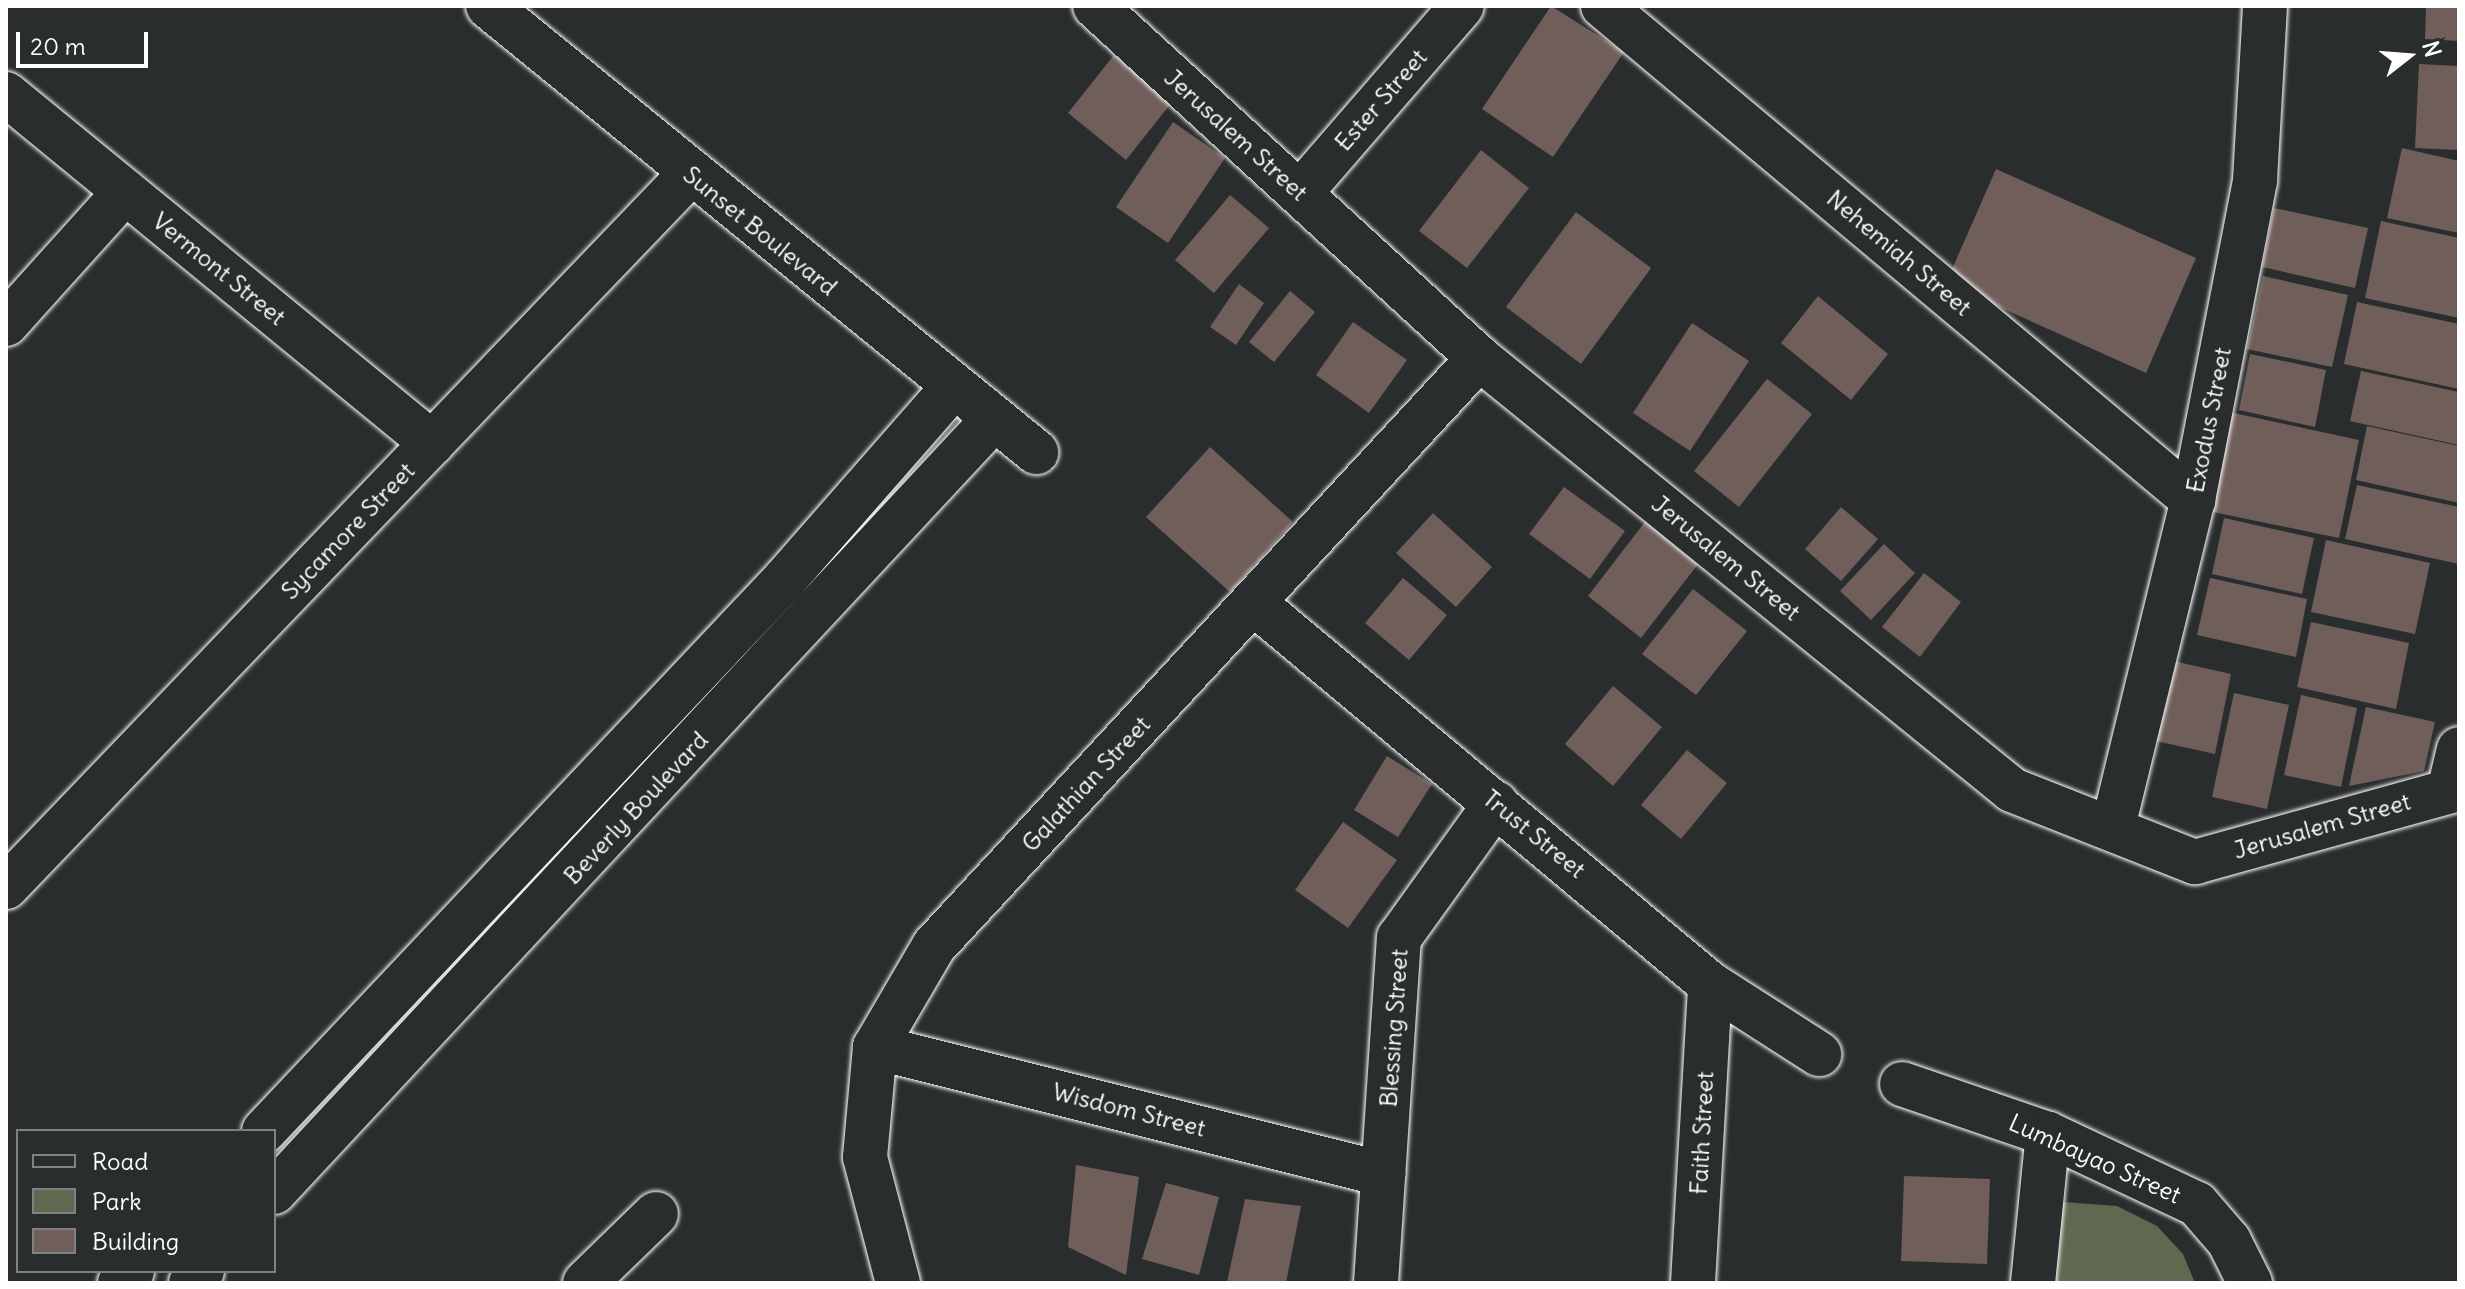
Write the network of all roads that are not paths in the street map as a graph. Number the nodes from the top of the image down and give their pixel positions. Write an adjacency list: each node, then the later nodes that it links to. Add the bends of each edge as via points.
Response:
1 (488, 6): 7 (street, Sunset Boulevard)
2 (1095, 6): 9 (street, Jerusalem Street)
3 (1462, 6): 9 (street, Ester Street)
4 (1603, 6): 16 (street, Nehemiah Street)
5 (2265, 6): 16 (street, Exodus Street, via 2255,180)
6 (6, 94): 8 (street, Vermont Street)
7 (689, 175): 12 (street, Sunset Boulevard); 14 (street, Sycamore Street)
8 (125, 192): 10 (street); 14 (street, Vermont Street)
9 (1300, 193): 11 (street, Jerusalem Street)
10 (6, 324)
11 (1479, 358): 17 (street, Galathian Street); 21 (street, Jerusalem Street, via 2012,790)
12 (953, 387): 13 (street, Sunset Boulevard); 27 (street, Beverly Boulevard, via 785,579)
13 (993, 420): 15 (street, Sunset Boulevard); 30 (street, Beverly Boulevard)
14 (432, 443): 22 (street, Sycamore Street)
15 (1036, 452)
16 (2193, 500): 21 (street, Exodus Street)
17 (1255, 604): 20 (street, Trust Street); 24 (street, Galathian Street, via 934,946)
18 (2459, 749): 19 (street)
19 (2454, 790): 21 (street, Jerusalem Street, via 2195,862)
20 (1496, 803): 23 (street, Trust Street); 29 (street, Blessing Street, via 1399,938)
21 (2113, 827)
22 (6, 887)
23 (1710, 984): 25 (street, Trust Street); 35 (street, Faith Street)
24 (875, 1047): 29 (street, Wisdom Street); 33 (street, Galathian Street, via 865,1157)
25 (1819, 1054)
26 (1902, 1084): 28 (street, Lumbayao Street)
27 (266, 1129)
28 (2048, 1134): 36 (street); 37 (street, Lumbayao Street, via 2197,1204 2229,1241)
29 (1383, 1174): 34 (street, Blessing Street)
30 (276, 1190)
31 (656, 1214): 32 (street)
32 (585, 1283)
33 (898, 1283)
34 (1376, 1283)
35 (1693, 1283)
36 (2033, 1283)
37 (2250, 1283)

